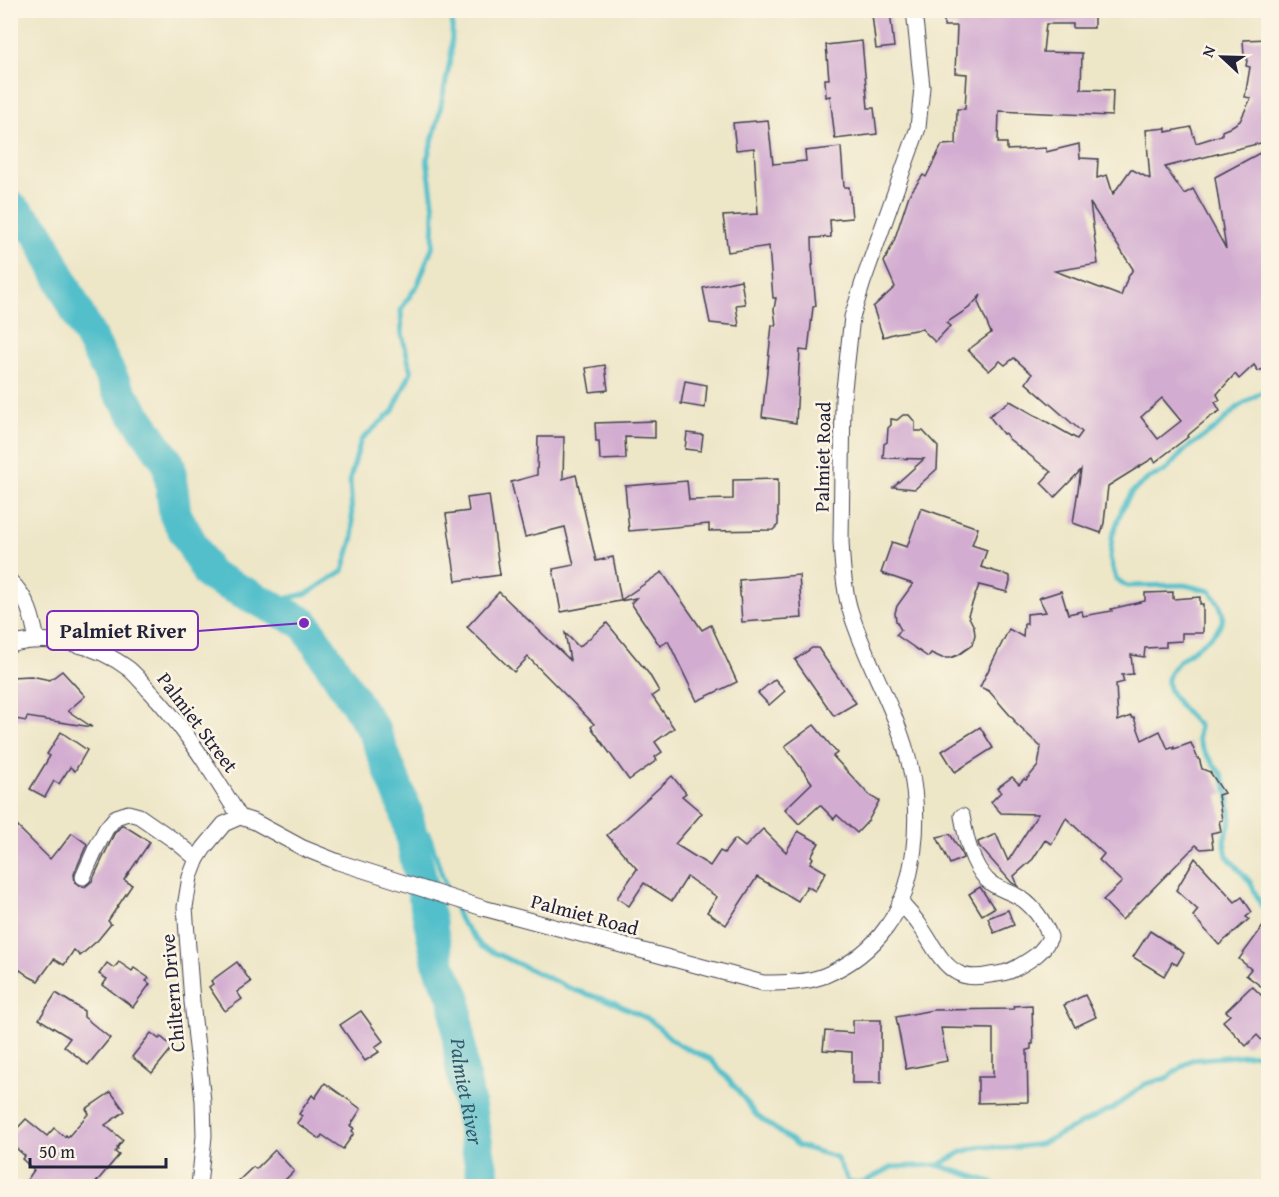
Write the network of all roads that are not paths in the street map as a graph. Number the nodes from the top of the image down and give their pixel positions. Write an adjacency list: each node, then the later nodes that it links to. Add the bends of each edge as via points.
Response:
1 (914, 10): 9 (street, Palmiet Road, via 922,87 918,128 852,317 843,398 841,507 842,562 850,610 889,703 914,787 916,831 912,865)
2 (10, 581): 3 (street, via 29,607)
3 (37, 641): 4 (street, Palmiet Street); 6 (street, Palmiet Street, via 69,642 102,653 131,670 162,703)
4 (10, 645)
5 (962, 816): 9 (street, via 978,868 988,881 1034,909 1050,937 1046,945 1010,971 986,976 959,974)
6 (240, 817): 7 (street, Chiltern Drive, via 224,824); 9 (street, Palmiet Road, via 338,862 483,908 763,983 824,976 847,965 873,944)
7 (197, 859): 8 (street, via 139,816 128,813 116,817 106,829); 10 (street, Chiltern Drive, via 185,908 203,1101)
8 (82, 877)
9 (900, 902)
10 (199, 1186)

